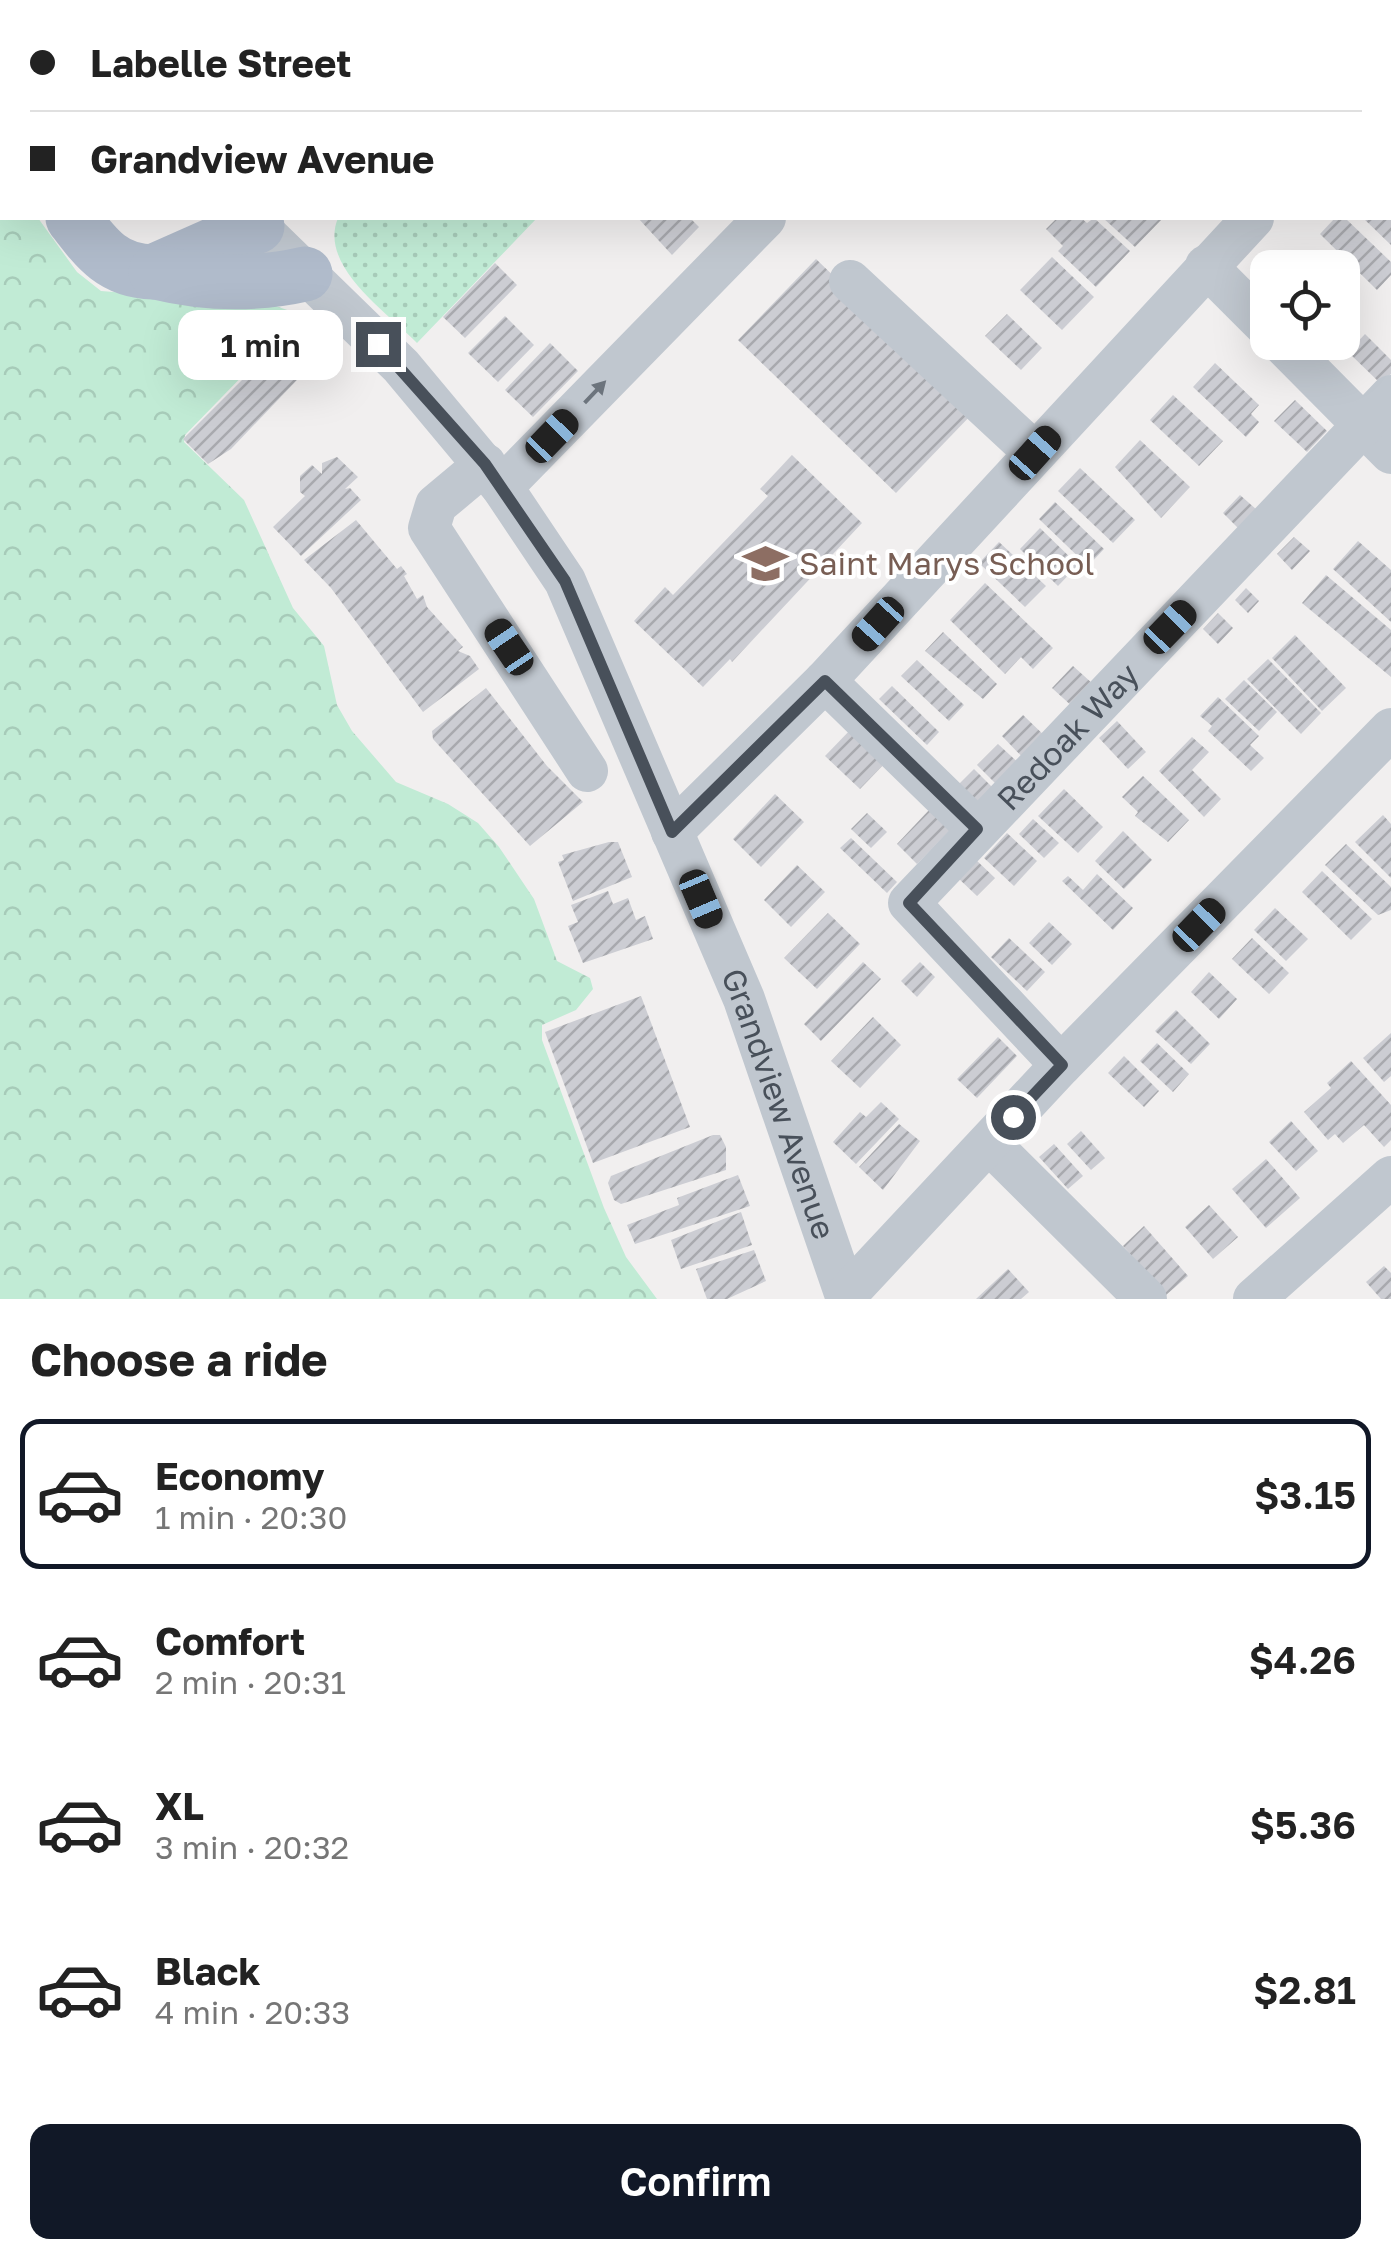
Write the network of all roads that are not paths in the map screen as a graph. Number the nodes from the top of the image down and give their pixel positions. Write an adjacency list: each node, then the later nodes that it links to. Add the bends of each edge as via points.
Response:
1 (75, 220): 6 (main road, via 119,267)
2 (257, 220): 6 (main road); 7 (street, Grandview Avenue)
3 (762, 220): 13 (street, one-way to 3)
4 (1251, 220): 5 (street)
5 (1206, 266): 9 (street); 12 (street)
6 (153, 272): 7 (main road, via 188,280 272,281)
7 (305, 274): 13 (street, Grandview Avenue, via 401,366)
8 (850, 281): 12 (street)
9 (1250, 310)
10 (1304, 360): 11 (street)
11 (1382, 425): 17 (street, Redoak Way)
12 (1035, 453): 14 (street)
13 (494, 476): 16 (street, via 436,505 429,528); 18 (street, Grandview Avenue, via 565,581)
14 (825, 681): 17 (street); 18 (street)
15 (1391, 729): 19 (street)
16 (587, 771)
17 (977, 829): 19 (street, Redoak Way, via 909,903)
18 (672, 832): 22 (street, Grandview Avenue, via 744,1000)
19 (1062, 1065): 20 (street)
20 (989, 1143): 22 (street); 23 (street)
21 (1391, 1177): 24 (street)
22 (846, 1297)
23 (1146, 1299)
24 (1254, 1299)

